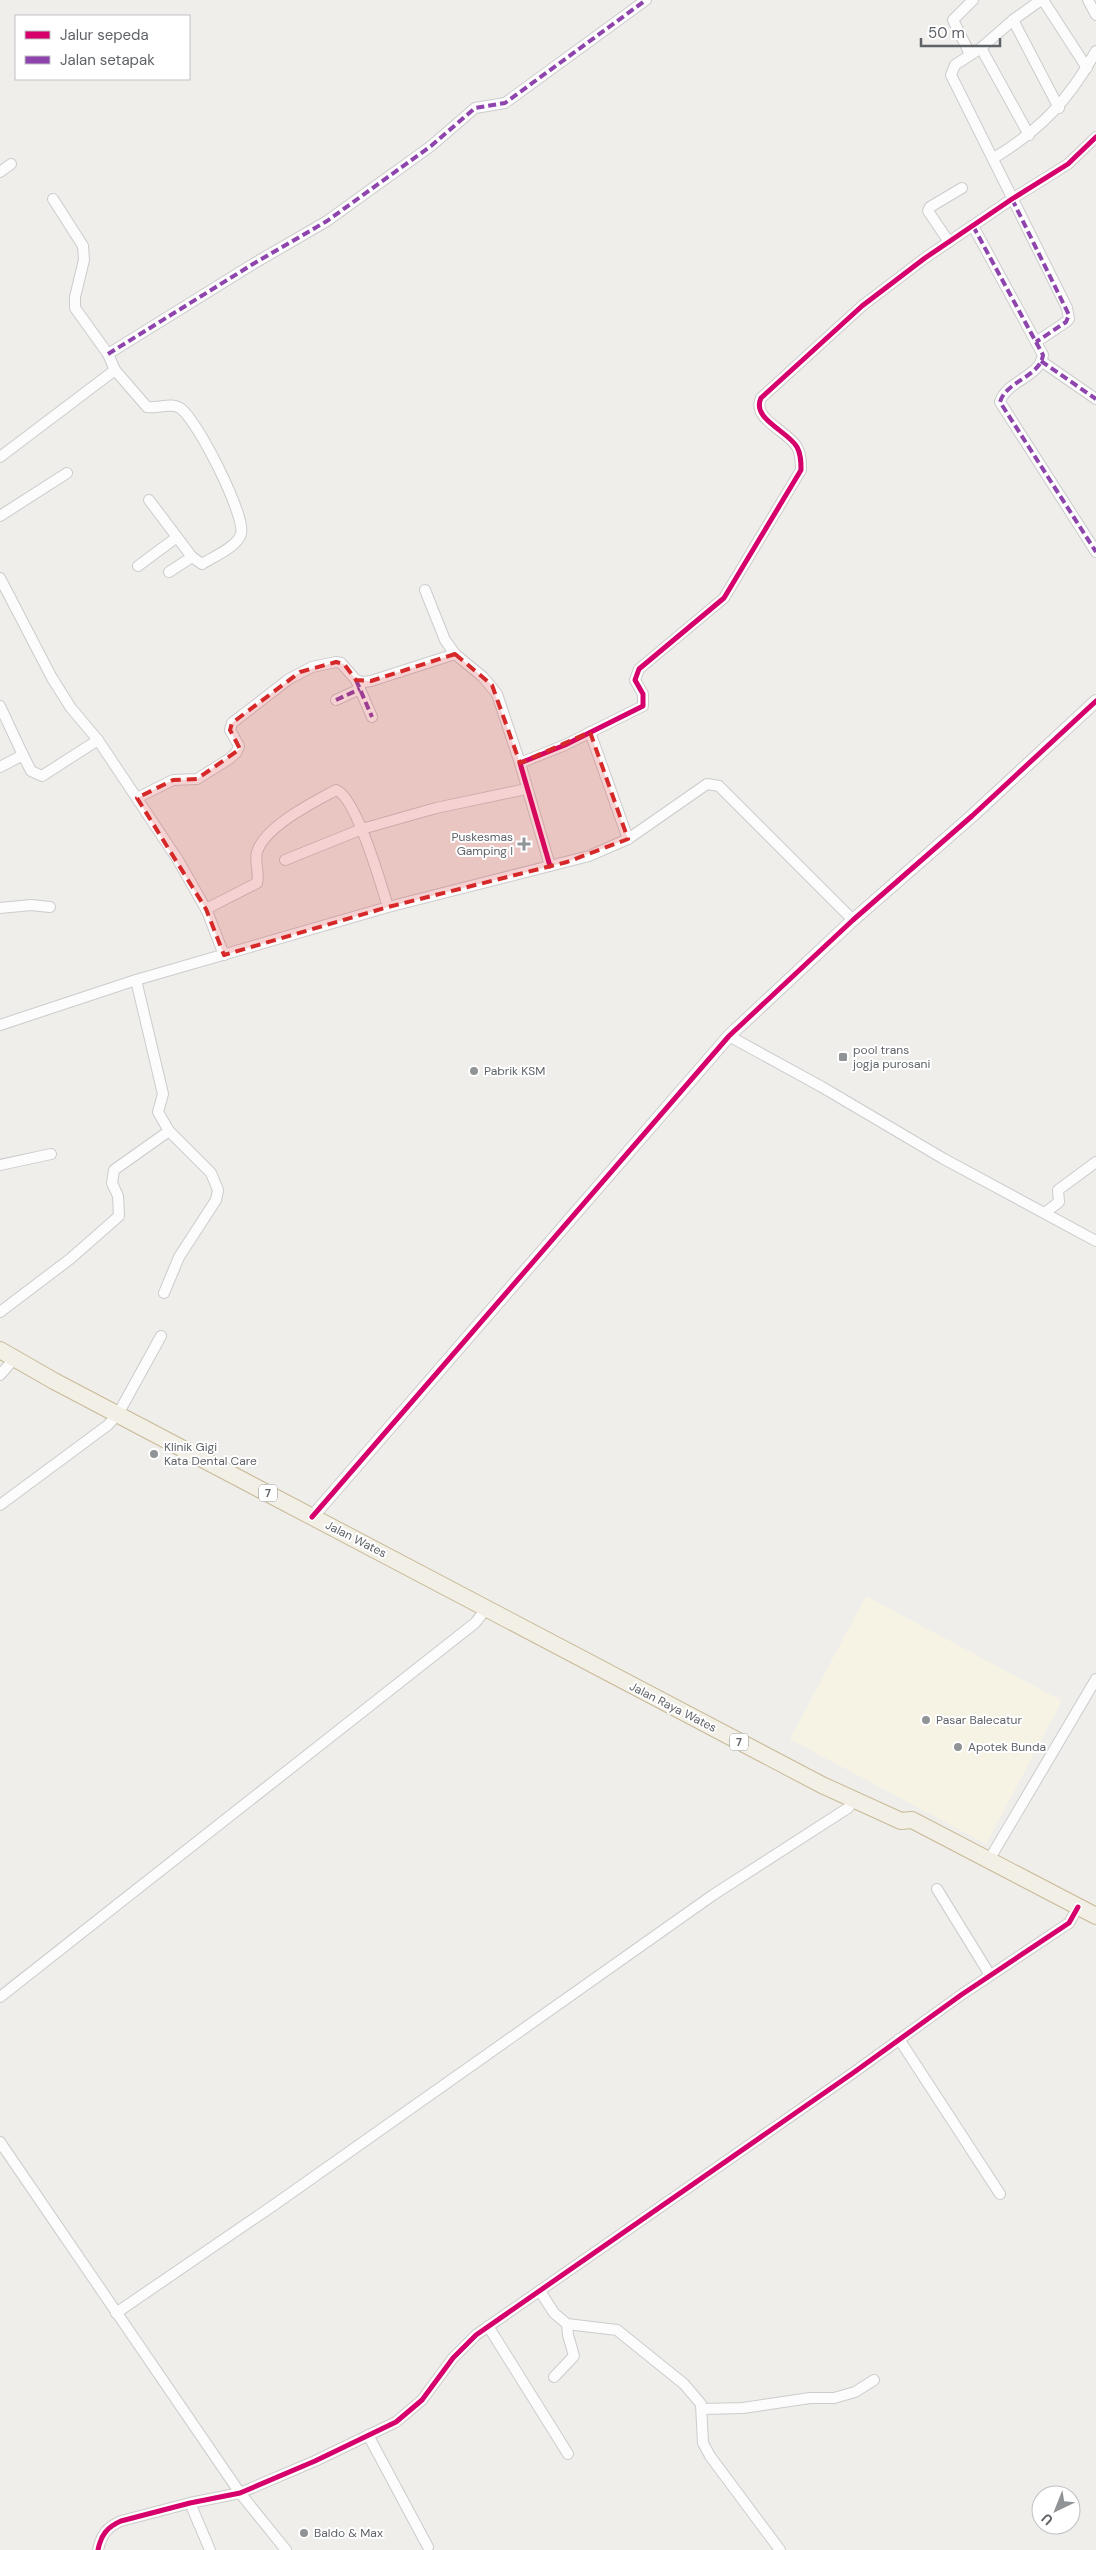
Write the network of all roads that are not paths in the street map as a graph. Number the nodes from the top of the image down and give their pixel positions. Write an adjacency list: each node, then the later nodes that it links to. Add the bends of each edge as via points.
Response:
1 (646, 0): 23 (street, via 504,103 475,108 431,146 327,221)
2 (973, 0): 9 (street, via 954,20)
3 (1042, 0): 6 (street); 10 (street)
4 (1088, 0): 5 (street)
5 (1096, 15)
6 (1013, 20): 7 (street); 11 (street)
7 (981, 48): 9 (street); 12 (street)
8 (1096, 51): 10 (street)
9 (970, 54): 14 (street, via 955,65 951,75)
10 (1087, 68): 11 (street)
11 (1059, 108): 12 (street)
12 (1029, 135): 14 (street)
13 (1096, 138): 19 (street, via 1068,164)
14 (994, 158): 19 (street)
15 (11, 164): 16 (street)
16 (0, 172)
17 (962, 188): 21 (street, via 928,211)
18 (53, 199): 23 (street, via 83,246 84,260 75,308)
19 (1012, 199): 20 (street); 22 (street, via 1069,315 1066,322)
20 (973, 226): 21 (street); 22 (street)
21 (949, 242): 44 (street, via 862,306 761,398 758,404 760,412 796,445 801,470 724,598 639,669 635,680 644,694 642,706)
22 (1036, 342): 24 (street, via 1042,355)
23 (108, 354): 25 (street)
24 (1041, 362): 26 (street); 32 (street, via 1006,390 1000,402)
25 (115, 370): 27 (street); 33 (street, via 147,407 180,408 191,419 226,483 240,522 240,537 202,564)
26 (1096, 399)
27 (0, 457)
28 (67, 473): 30 (street)
29 (149, 500): 31 (street)
30 (0, 516)
31 (177, 537): 33 (street); 34 (street)
32 (1096, 552)
33 (192, 557): 35 (street)
34 (138, 566)
35 (169, 572)
36 (2, 582): 45 (street, via 52,678 71,708)
37 (425, 590): 38 (street, via 445,640)
38 (455, 654): 39 (street); 47 (street, via 492,685)
39 (358, 684): 40 (street); 43 (street); 50 (street, via 344,664 336,662 300,672 232,723 230,730 239,746 229,759 197,779 173,780)
40 (336, 700)
41 (1096, 701): 59 (street)
42 (0, 706): 46 (street)
43 (372, 717)
44 (590, 732): 47 (street); 52 (street)
45 (98, 740): 46 (street, via 42,776 32,771); 50 (street)
46 (23, 755): 48 (street)
47 (520, 763): 49 (street)
48 (0, 767)
49 (526, 789): 51 (street, via 436,808); 54 (street)
50 (137, 798): 58 (street)
51 (362, 829): 53 (street); 56 (street); 58 (street, via 344,794 336,790 284,821 262,843 257,852 257,883)
52 (628, 839): 54 (street, via 589,856); 59 (street, via 697,789 713,784 719,786)
53 (285, 860)
54 (550, 866): 56 (street)
55 (50, 907): 57 (street)
56 (388, 907): 60 (street)
57 (0, 908)
58 (206, 909): 60 (street)
59 (853, 920): 63 (street)
60 (224, 955): 61 (street)
61 (136, 980): 62 (street); 64 (street, via 163,1094 158,1112)
62 (0, 1025)
63 (729, 1036): 68 (street); 78 (street)
64 (169, 1131): 70 (street, via 211,1173 218,1190 216,1200 178,1257); 71 (street, via 114,1170 112,1183 118,1196 119,1216 70,1259)
65 (51, 1154): 67 (street)
66 (1096, 1162): 68 (street, via 1058,1190 1058,1205)
67 (0, 1165)
68 (1046, 1212): 69 (street)
69 (1096, 1241)
70 (164, 1293)
71 (0, 1312)
72 (161, 1336): 76 (street)
73 (0, 1350): 74 (highway, Jalan Wates / 7)
74 (14, 1359): 75 (street); 76 (highway, Jalan Wates / 7)
75 (0, 1375)
76 (118, 1414): 77 (street, via 99,1433); 78 (highway, Jalan Wates / 7)
77 (0, 1505)
78 (312, 1517): 79 (highway, Jalan Wates / 7)
79 (486, 1609): 80 (highway, Jalan Wates / 7); 90 (street, via 475,1622)
80 (580, 1659): 82 (highway, Jalan Raya Wates / 7)
81 (1096, 1679): 84 (street)
82 (854, 1800): 83 (highway, Jalan Raya Wates / 7); 95 (street, via 848,1808 712,1895)
83 (901, 1821): 84 (highway, Jalan Raya Wates, via 912,1820); 86 (highway, Jalan Raya Wates / 7, via 906,1829)
84 (989, 1860): 86 (highway, Jalan Raya Wates)
85 (937, 1889): 89 (street)
86 (1076, 1911): 87 (highway, Jalan Raya Wates); 88 (highway, Jalan Raya Wates / 7); 89 (street, via 1070,1923)
87 (1096, 1916)
88 (1096, 1926)
89 (990, 1975): 91 (street)
90 (0, 1997)
91 (899, 2039): 93 (street); 94 (street)
92 (0, 2142): 95 (street)
93 (1000, 2194)
94 (540, 2291): 96 (street, via 554,2313); 97 (street)
95 (116, 2313): 103 (street)
96 (567, 2324): 98 (street, via 574,2356); 100 (street, via 608,2327 624,2334 684,2384)
97 (488, 2326): 101 (street, via 453,2358 412,2411); 102 (street)
98 (554, 2377)
99 (874, 2380): 100 (street, via 855,2392 834,2398)
100 (702, 2409): 109 (street, via 703,2443 710,2456)
101 (368, 2435): 103 (street); 105 (street)
102 (568, 2454)
103 (240, 2493): 104 (street); 108 (street)
104 (190, 2503): 106 (street, via 112,2525 103,2534); 107 (street)
105 (428, 2547)
106 (98, 2550)
107 (210, 2550)
108 (286, 2550)
109 (780, 2550)

